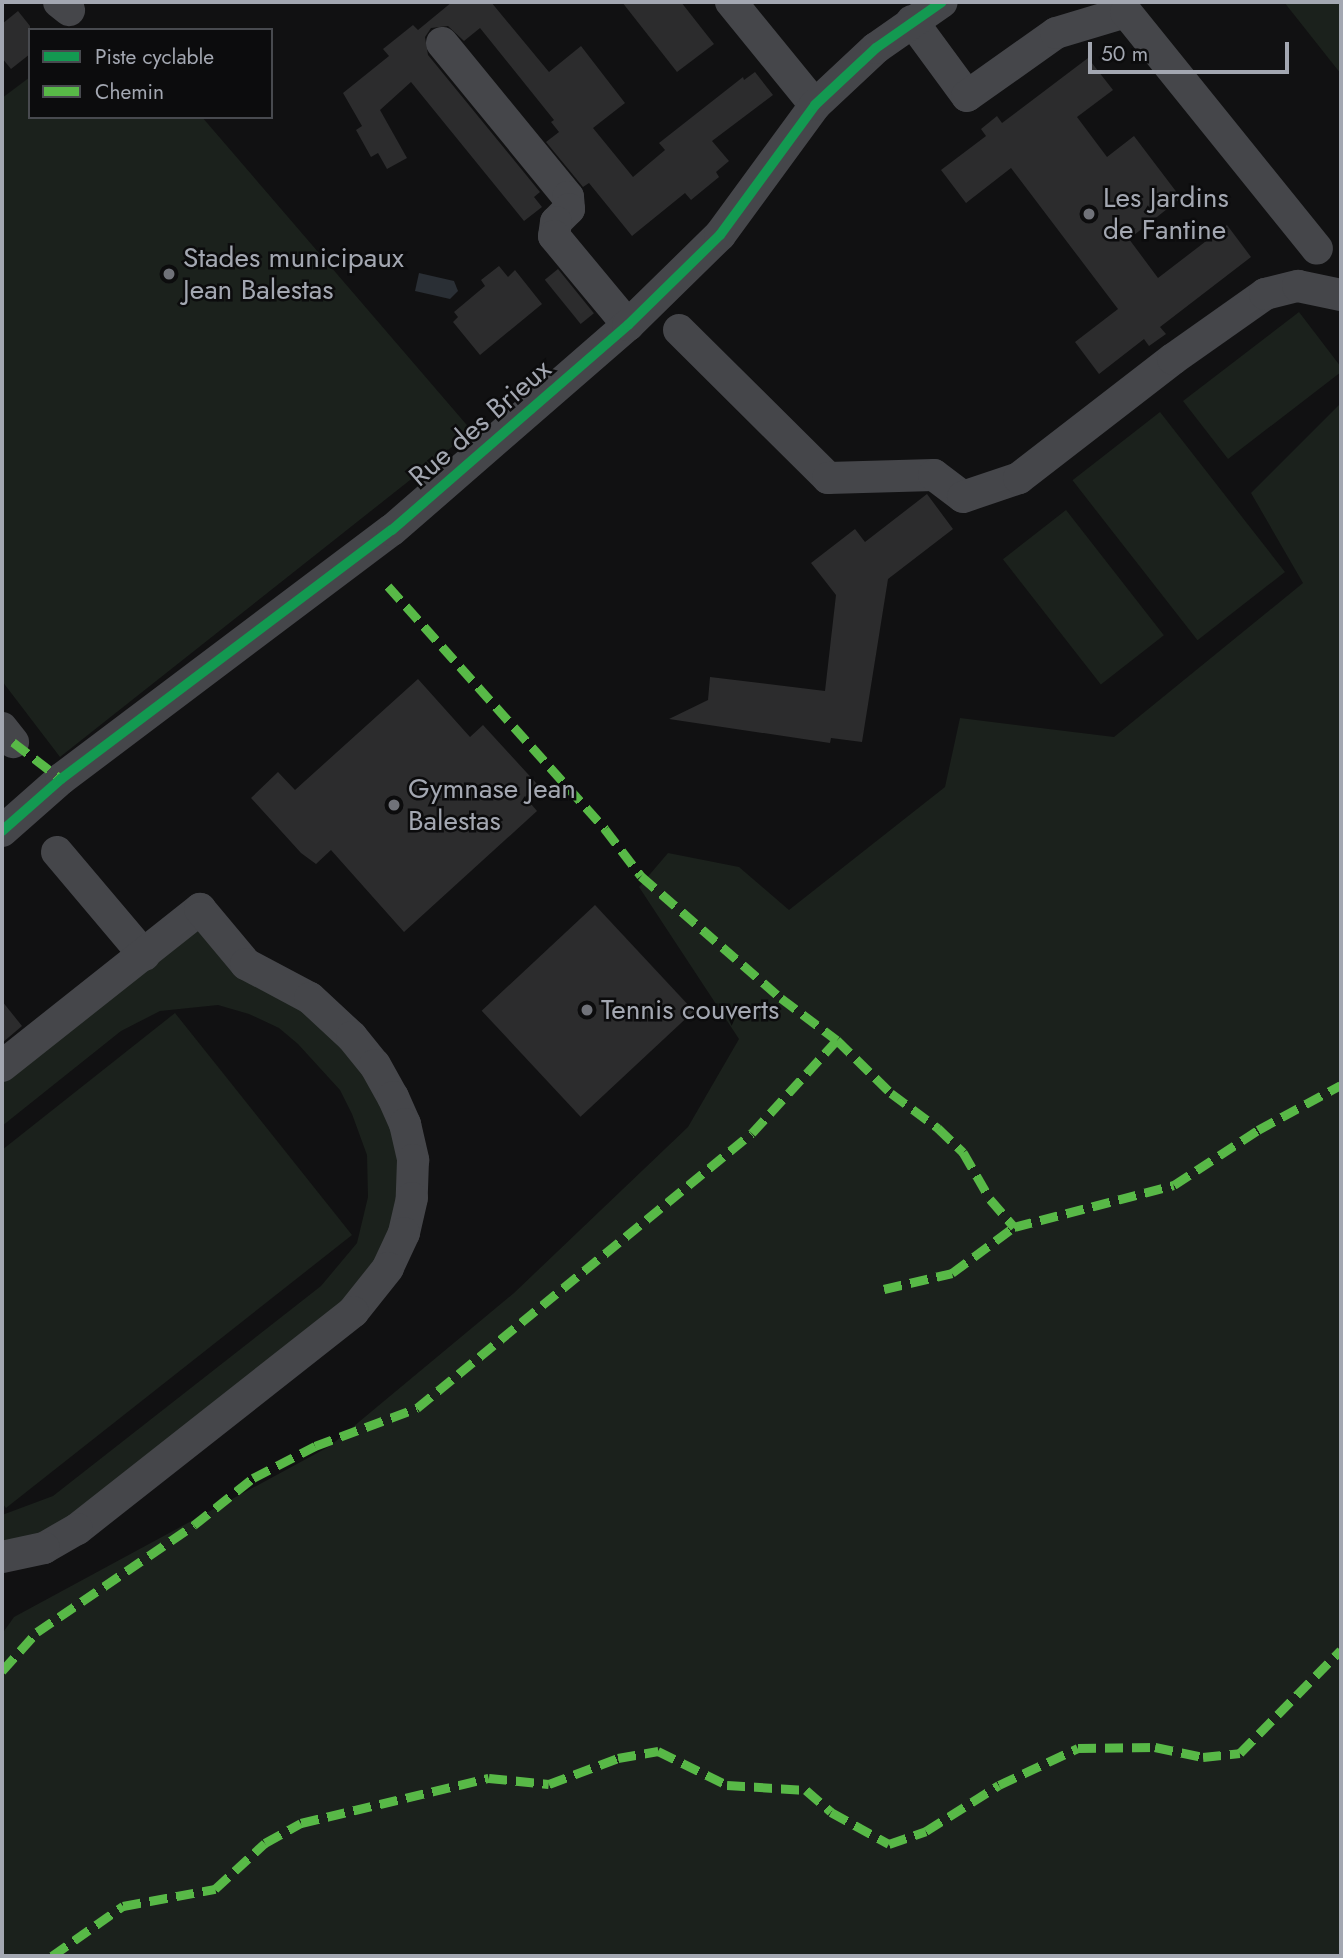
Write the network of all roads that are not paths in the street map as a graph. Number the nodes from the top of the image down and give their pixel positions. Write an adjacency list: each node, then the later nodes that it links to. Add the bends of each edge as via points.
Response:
1 (732, 2): 5 (street)
2 (942, 2): 3 (street, Rue des Brieux)
3 (912, 21): 5 (street, Rue des Brieux); 6 (street, via 968,96 1056,33 1126,12)
4 (442, 43): 8 (street, via 568,197 569,209 556,222 554,236)
5 (815, 105): 8 (street, Rue des Brieux, via 720,235)
6 (1317, 249)
7 (1341, 295): 9 (street, via 1298,286 1265,294 1018,478 963,497 934,475 828,478)
8 (628, 326): 10 (street, Rue des Brieux, via 391,530 61,779)
9 (679, 330)
10 (2, 831)
11 (57, 852): 12 (street)
12 (144, 955): 13 (street); 14 (street, via 200,909 246,964 310,998 352,1037 375,1065 405,1124 413,1160 412,1198 404,1233 388,1268 353,1312 77,1529 44,1548)
13 (2, 1066)
14 (2, 1558)

